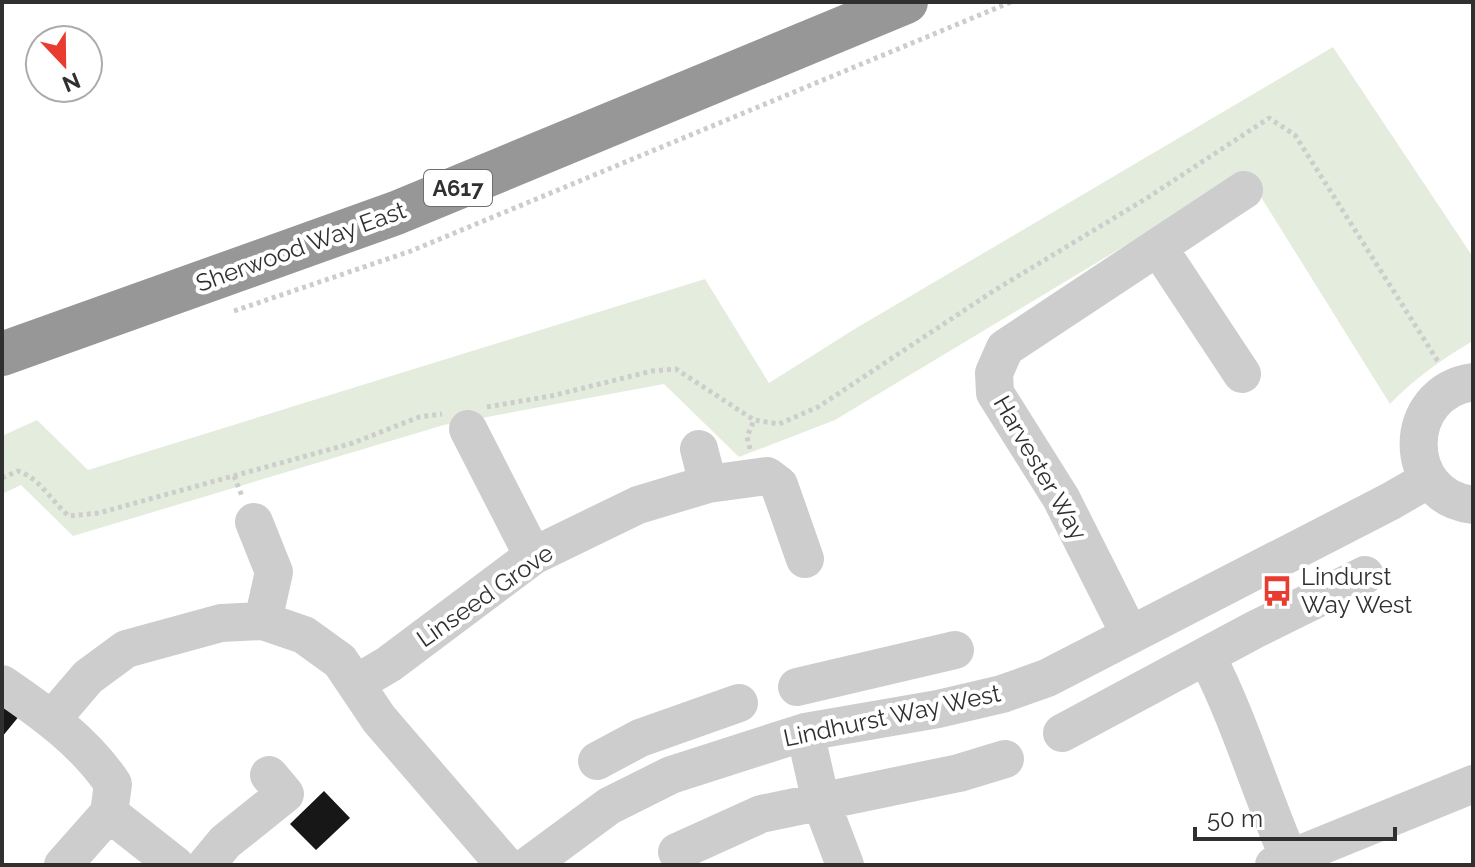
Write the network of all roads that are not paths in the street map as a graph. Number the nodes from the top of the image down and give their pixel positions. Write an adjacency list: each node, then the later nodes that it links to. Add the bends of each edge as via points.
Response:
1 (906, 2): 4 (highway, Sherwood Way East / A617, via 396,213)
2 (1244, 190): 3 (street, Harvester Way)
3 (1158, 247): 5 (street); 15 (street, Harvester Way, via 1005,348 994,373 995,393 1061,498)
4 (2, 354)
5 (1242, 374)
6 (1473, 382): 8 (street, via 1448,390 1425,413 1418,445)
7 (465, 416): 11 (street)
8 (1429, 479): 9 (street, via 1449,498); 15 (street, Lindhurst Way West)
9 (1473, 505)
10 (254, 522): 14 (street, via 274,572)
11 (533, 556): 12 (street, Linseed Grove, via 704,467 755,479 767,476 779,485); 19 (street, Linseed Grove)
12 (805, 559)
13 (1365, 575): 17 (street)
14 (263, 621): 19 (street, via 304,635 340,661); 22 (street, via 221,623 126,649 88,677)
15 (1130, 635): 23 (street, Lindhurst Way West, via 1047,678 1002,694)
16 (955, 650): 18 (street)
17 (1207, 657): 25 (street); 35 (street, via 1242,734)
18 (872, 669): 21 (street); 23 (street)
19 (357, 683): 38 (street, via 379,719)
20 (2, 684): 22 (street)
21 (797, 687)
22 (52, 719): 32 (street, via 113,784)
23 (882, 720): 24 (street, Lindhurst Way West)
24 (805, 732): 26 (street, Lindhurst Way West); 31 (street)
25 (1062, 733)
26 (735, 752): 28 (street, via 729,706 640,738); 39 (street, Lindhurst Way West, via 671,775 609,806)
27 (1005, 759): 31 (street)
28 (597, 761)
29 (269, 775): 34 (street, via 285,794)
30 (1473, 784): 35 (street)
31 (821, 802): 33 (street, via 761,814); 40 (street)
32 (109, 813): 36 (street); 37 (street)
33 (677, 852)
34 (216, 854)
35 (1281, 861)
36 (63, 865)
37 (175, 865)
38 (505, 865)
39 (529, 865)
40 (845, 865)

